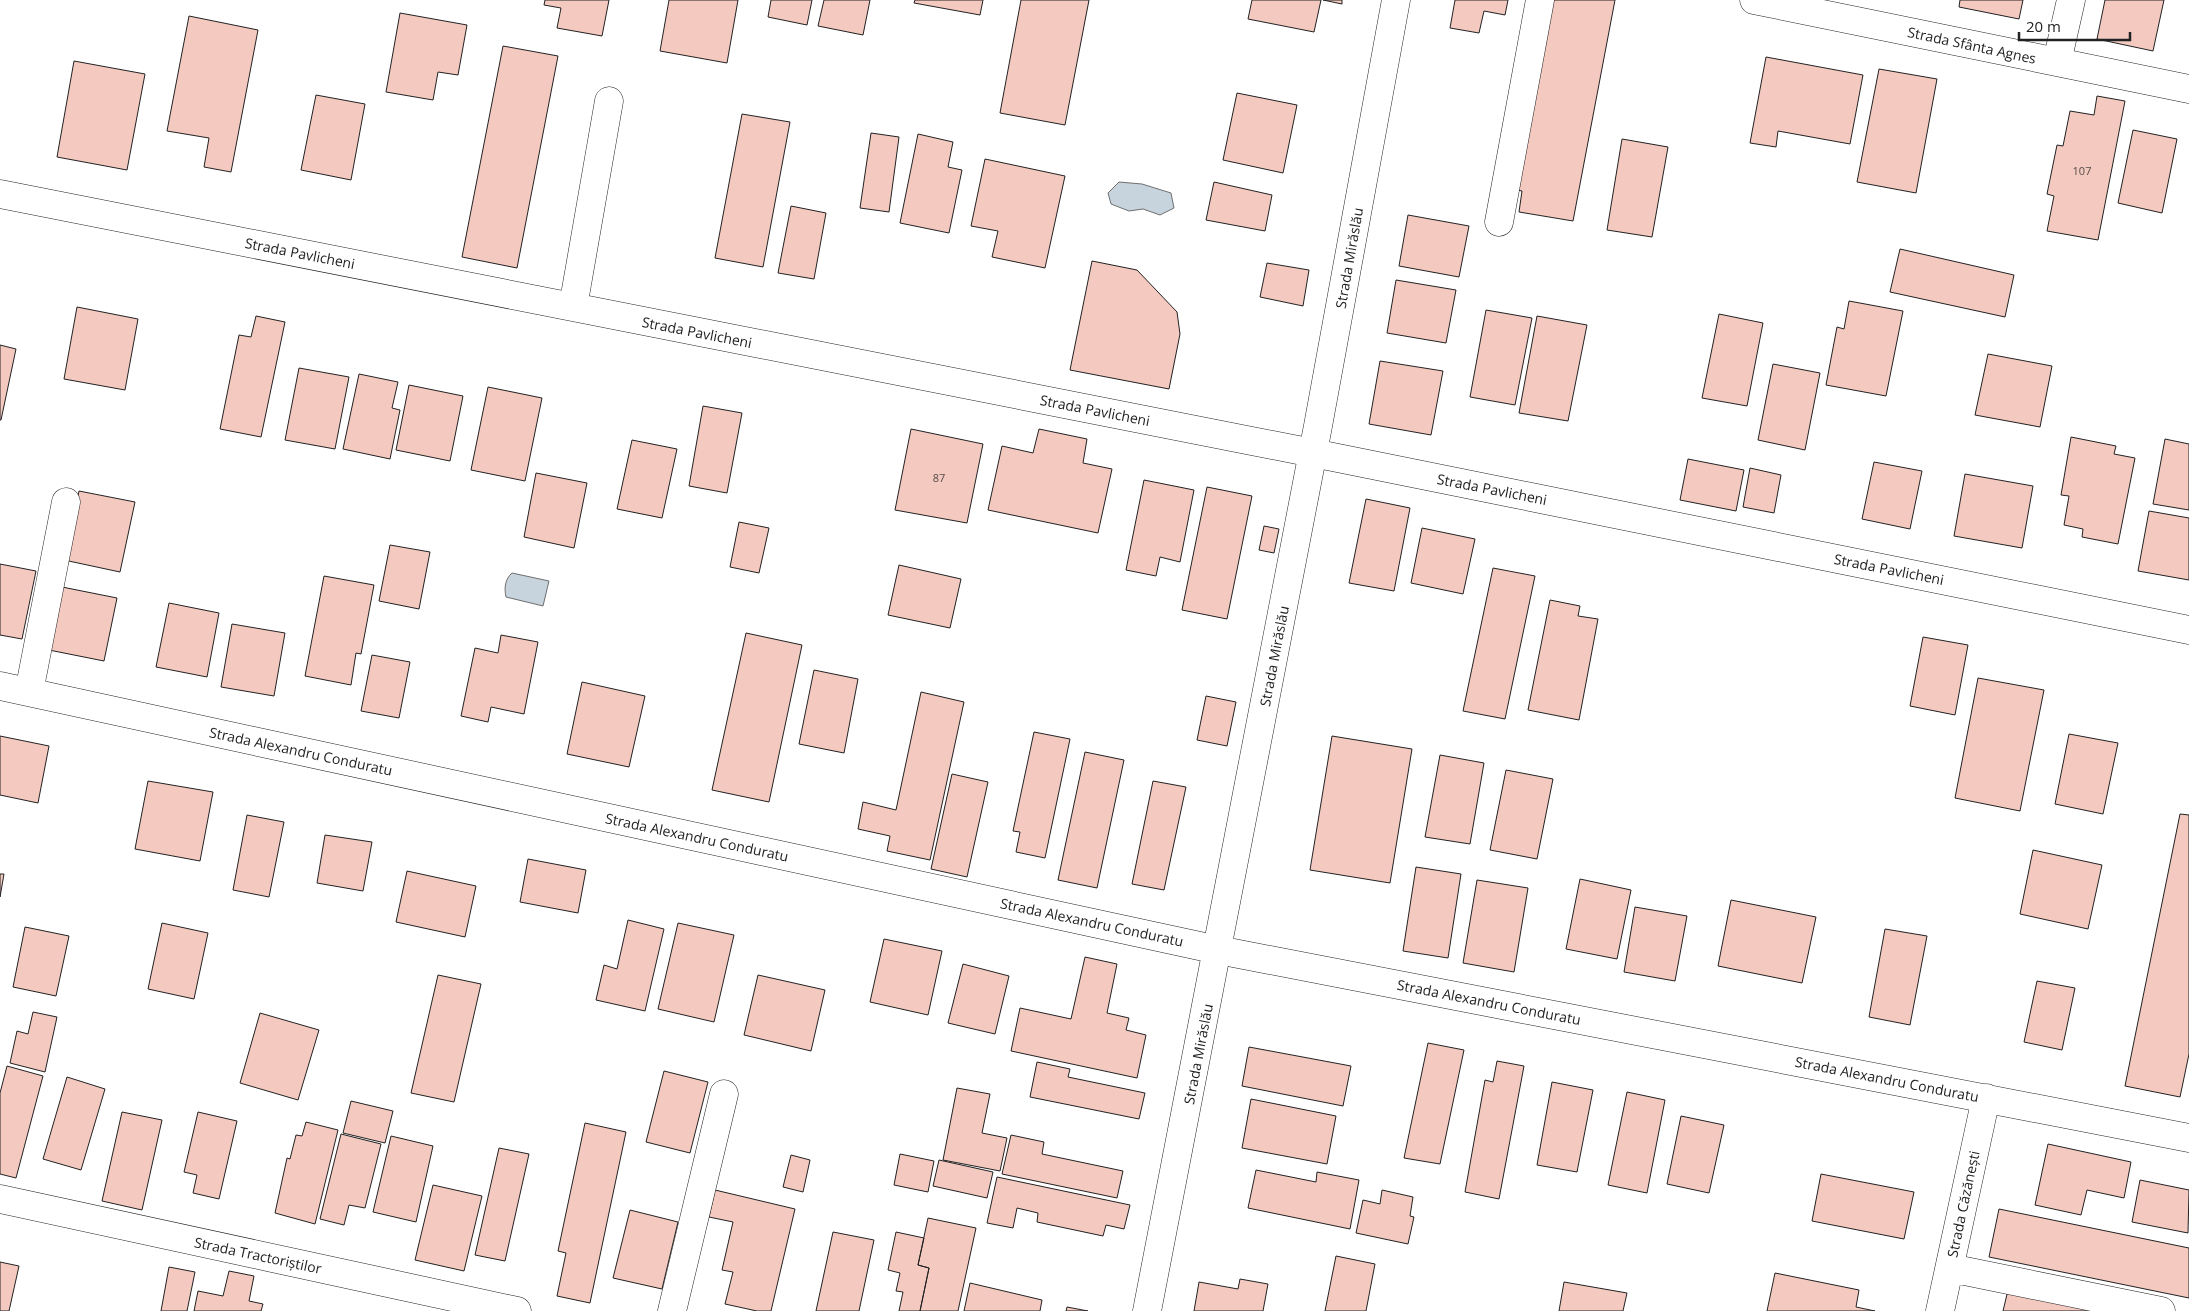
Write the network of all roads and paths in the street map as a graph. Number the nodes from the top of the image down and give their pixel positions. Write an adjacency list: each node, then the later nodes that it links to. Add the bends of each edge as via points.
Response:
1 (1396, 0): 11 (street, Strada Mirăslău)
2 (1540, 0): 9 (street)
3 (1754, 0): 5 (street, Strada Sfânta Agnes)
4 (2071, 0): 5 (street)
5 (2057, 62): 6 (street, Strada Sfânta Agnes)
6 (2189, 90)
7 (610, 101): 10 (street)
8 (0, 194): 10 (street, Strada Pavlicheni)
9 (1500, 222)
10 (573, 308): 11 (street, Strada Pavlicheni)
11 (1312, 453): 13 (street, Strada Pavlicheni); 16 (street, Strada Mirăslău)
12 (66, 502): 15 (street)
13 (2189, 630)
14 (0, 686): 15 (street, Strada Alexandru Conduratu)
15 (29, 692): 16 (street, Strada Alexandru Conduratu)
16 (1218, 950): 18 (street, Strada Alexandru Conduratu); 24 (street, Strada Mirăslău)
17 (724, 1094): 23 (street)
18 (1986, 1098): 19 (street, Strada Alexandru Conduratu); 21 (street, Strada Căzănești)
19 (2189, 1138)
20 (0, 1199): 22 (street, Strada Tractoriștilor)
21 (1950, 1268): 25 (street, Strada Căzănești); 26 (street)
22 (517, 1311)
23 (672, 1311)
24 (1147, 1311)
25 (1940, 1311)
26 (2161, 1311)

